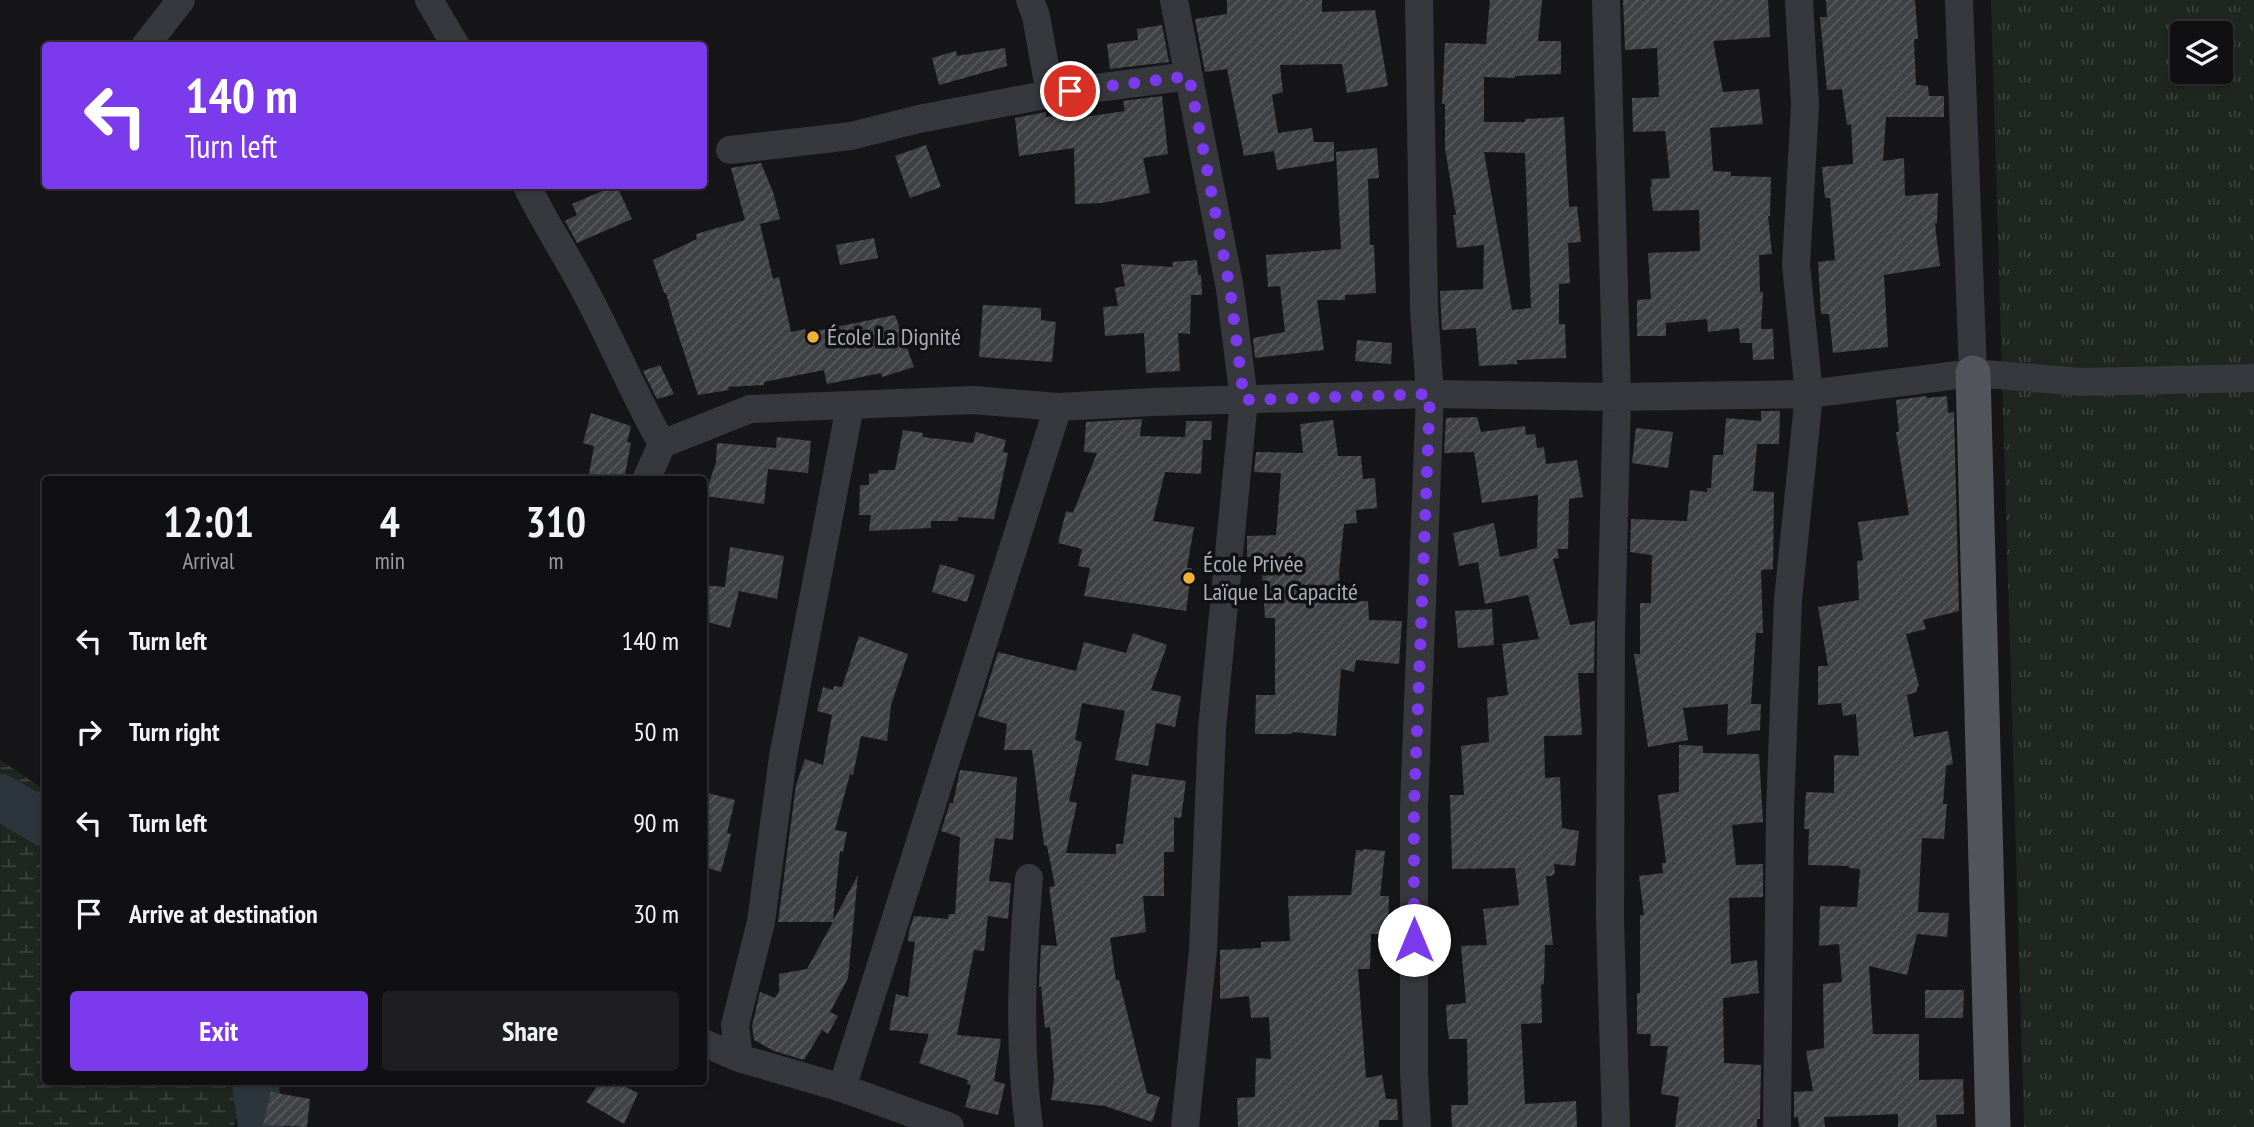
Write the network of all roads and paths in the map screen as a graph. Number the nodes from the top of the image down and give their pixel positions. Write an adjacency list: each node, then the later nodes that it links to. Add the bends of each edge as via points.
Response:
1 (181, 0): 9 (street)
2 (429, 0): 10 (street)
3 (1030, 0): 12 (street)
4 (1174, 0): 11 (street)
5 (1419, 0): 17 (street, via 1424,310)
6 (1606, 0): 19 (street)
7 (1799, 0): 18 (street, via 1805,104 1796,265)
8 (1959, 0): 15 (street)
9 (148, 42)
10 (454, 42)
11 (1189, 76): 12 (street); 20 (street, via 1230,289)
12 (1050, 93): 13 (street, via 851,136)
13 (730, 150)
14 (529, 189): 23 (street)
15 (1973, 373): 16 (street, via 2082,382); 18 (street); 35 (main road)
16 (2254, 378)
17 (1430, 394): 19 (street); 20 (street); 32 (street, via 1414,807)
18 (1809, 394): 19 (street); 34 (street, via 1787,614)
19 (1617, 397): 33 (street, via 1610,918)
20 (1244, 400): 22 (street); 31 (street, via 1212,728 1203,950)
21 (850, 406): 22 (street, via 973,400); 23 (street, via 750,408); 27 (street, via 783,757 761,922 735,1025)
22 (1058, 407): 28 (street)
23 (662, 444): 24 (street)
24 (647, 476)
25 (1029, 878): 30 (street, via 1022,960)
26 (707, 1044): 27 (street)
27 (739, 1058): 28 (street)
28 (842, 1088): 29 (street)
29 (950, 1127)
30 (1029, 1127)
31 (1185, 1127)
32 (1417, 1127)
33 (1616, 1127)
34 (1777, 1127)
35 (1993, 1127)

